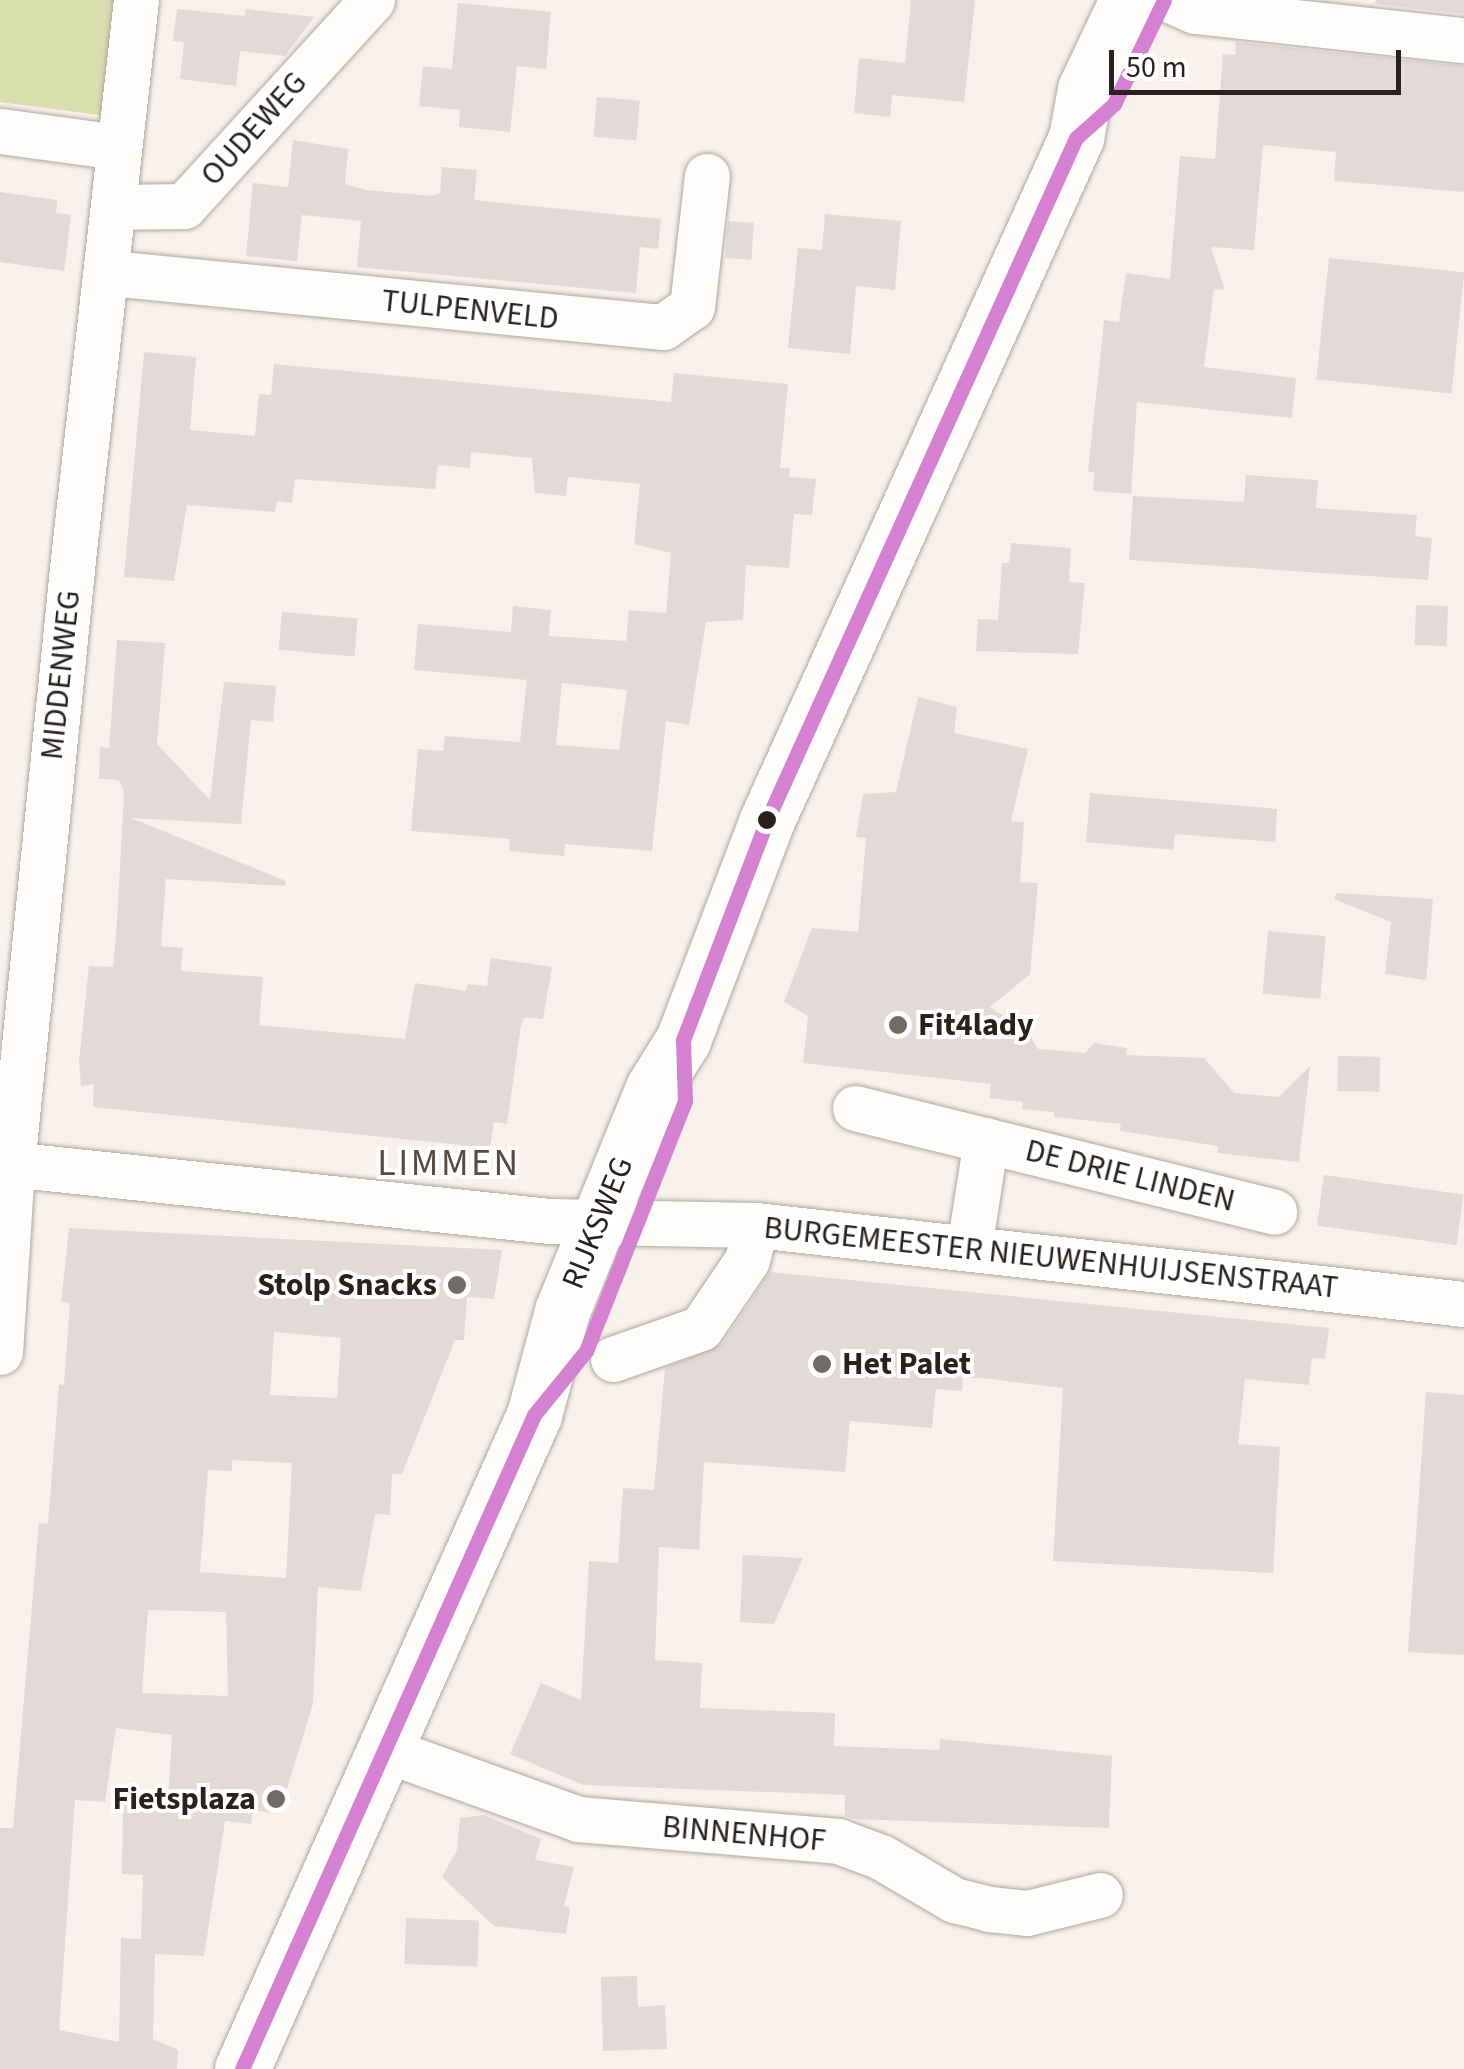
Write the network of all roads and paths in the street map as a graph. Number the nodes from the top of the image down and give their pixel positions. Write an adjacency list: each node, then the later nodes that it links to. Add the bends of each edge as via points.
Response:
1 (136, 0): 8 (street, MIDDENWEG)
2 (372, 0): 10 (street, OUDEWEG, via 184,206)
3 (1127, 0): 7 (main road, RIJKSWEG, via 1085,89)
4 (1168, 0): 5 (street, via 1195,11); 7 (main road, RIJKSWEG, via 1114,104)
5 (1464, 40)
6 (0, 131): 8 (street)
7 (1076, 138): 16 (main road, RIJKSWEG, via 767,820 683,1040 653,1088)
8 (118, 147): 10 (street, MIDDENWEG)
9 (707, 176): 11 (street, TULPENVELD, via 692,306 662,327)
10 (114, 207): 11 (street, MIDDENWEG)
11 (110, 273): 14 (street, MIDDENWEG)
12 (855, 1108): 13 (street, DE DRIE LINDEN)
13 (986, 1140): 15 (street, DE DRIE LINDEN); 18 (street, DE DRIE LINDEN)
14 (6, 1164): 16 (street, BURGEMEESTER NIEUWENHUIJSENSTRAAT, via 550,1220); 20 (street, MIDDENWEG)
15 (1274, 1212)
16 (618, 1219): 17 (street, BURGEMEESTER NIEUWENHUIJSENSTRAAT); 22 (main road, RIJKSWEG, via 562,1311 534,1415)
17 (756, 1226): 18 (street, BURGEMEESTER NIEUWENHUIJSENSTRAAT); 21 (street, via 748,1260 701,1328)
18 (970, 1248): 19 (street, BURGEMEESTER NIEUWENHUIJSENSTRAAT)
19 (1464, 1304)
20 (0, 1352)
21 (613, 1358)
22 (384, 1749): 23 (street, BINNENHOF, via 578,1819 838,1842 881,1857 954,1900 989,1909 1027,1912); 24 (main road, RIJKSWEG)
23 (1100, 1895)
24 (242, 2069)

